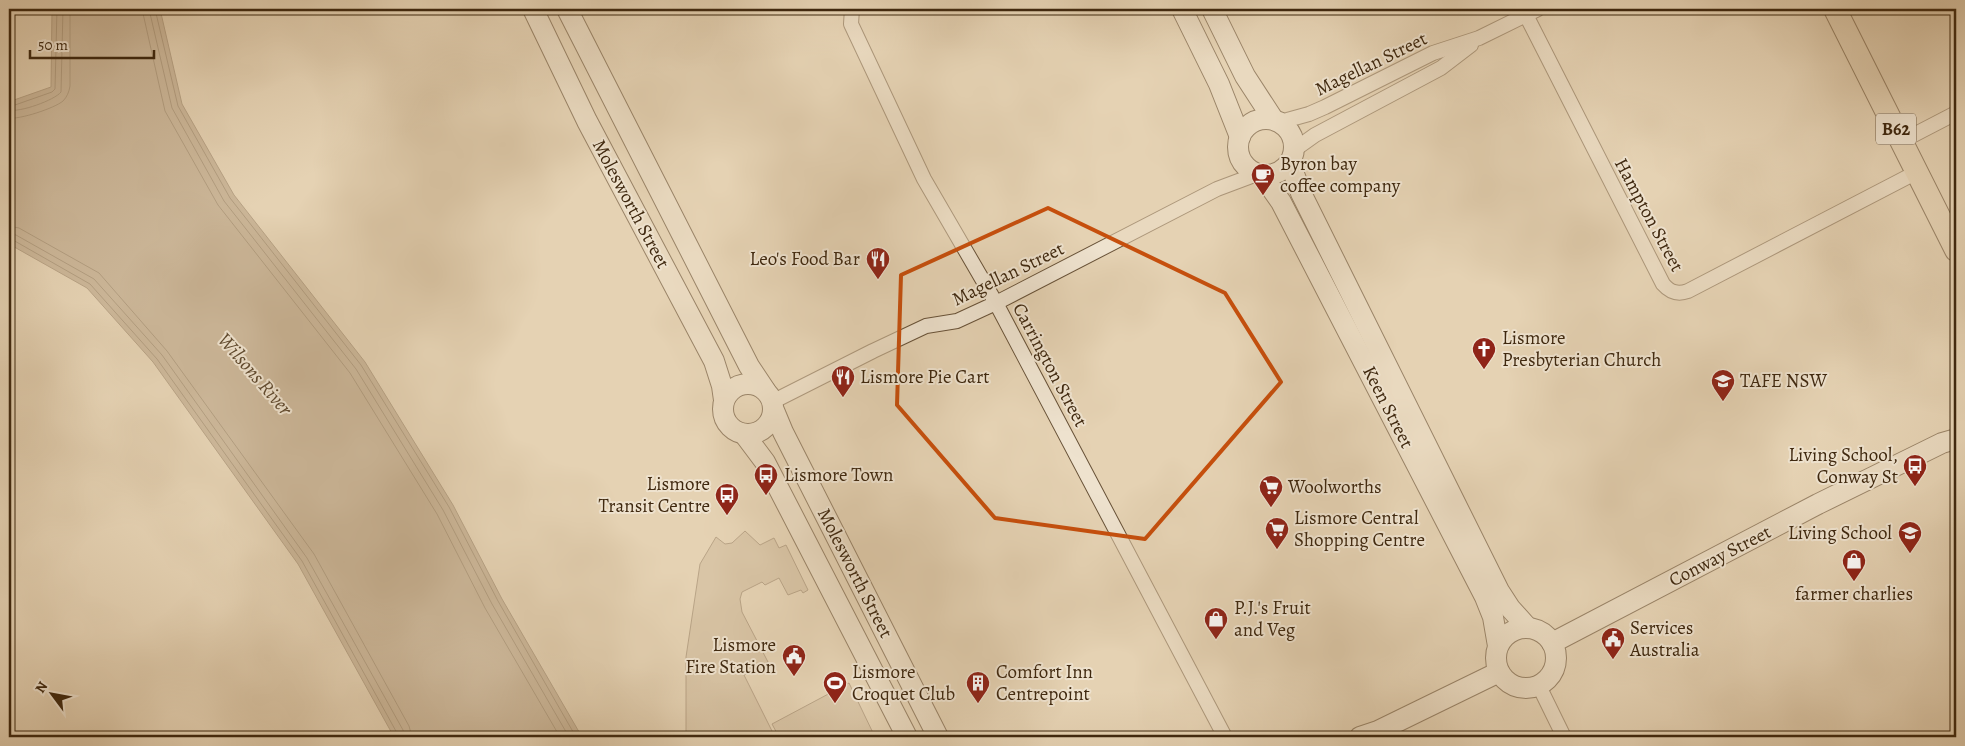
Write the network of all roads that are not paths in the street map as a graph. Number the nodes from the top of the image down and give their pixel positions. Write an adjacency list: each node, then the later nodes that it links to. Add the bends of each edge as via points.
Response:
1 (533, 9): 18 (street, Molesworth Street, via 587,121 714,361)
2 (567, 9): 19 (street, Molesworth Street, via 740,348)
3 (852, 9): 17 (street, Carrington Street, via 851,24 924,179)
4 (1182, 9): 11 (street, via 1224,95)
5 (1212, 9): 10 (street, via 1245,76)
6 (1835, 9): 12 (main road, B62)
7 (1532, 12): 8 (street, Magellan Street); 14 (street, Hampton Street, via 1668,290 1681,294 1688,291)
8 (1479, 38): 10 (street, Magellan Street, via 1433,53 1309,114); 13 (street, Magellan Street, via 1441,68 1315,135)
9 (1956, 113): 12 (street)
10 (1276, 121): 11 (street, via 1265,119 1250,124); 13 (street, via 1293,137)
11 (1240, 137): 15 (street, via 1239,155 1243,163)
12 (1902, 141): 14 (main road, B62)
13 (1292, 156): 15 (street, via 1280,172); 23 (street, Keen Street, via 1301,193 1499,591)
14 (1917, 172): 16 (main road, B62)
15 (1260, 175): 17 (street, Magellan Street, via 1217,189); 25 (street, Keen Street, via 1286,211 1485,597 1493,617)
16 (1956, 250)
17 (996, 303): 19 (street, Magellan Street, via 957,320 926,326); 31 (street, Carrington Street)
18 (724, 400): 19 (street, via 728,392 743,384 758,386); 21 (street, via 724,419 729,426)
19 (770, 400): 21 (street, via 770,421 766,427); 30 (street, Molesworth Street, via 782,432)
20 (1956, 428): 22 (street, Conway Street)
21 (744, 434): 29 (street, Molesworth Street, via 765,462)
22 (1949, 441): 24 (street, Conway Street, via 1818,504)
23 (1528, 628): 24 (street, via 1538,630); 25 (street, via 1510,632)
24 (1552, 643): 27 (street, via 1556,662 1550,676)
25 (1498, 646): 26 (street)
26 (1499, 672): 27 (street, via 1504,680 1520,688); 28 (street)
27 (1539, 686): 32 (street)
28 (1370, 735)
29 (907, 737)
30 (938, 737)
31 (1225, 737)
32 (1564, 737)

